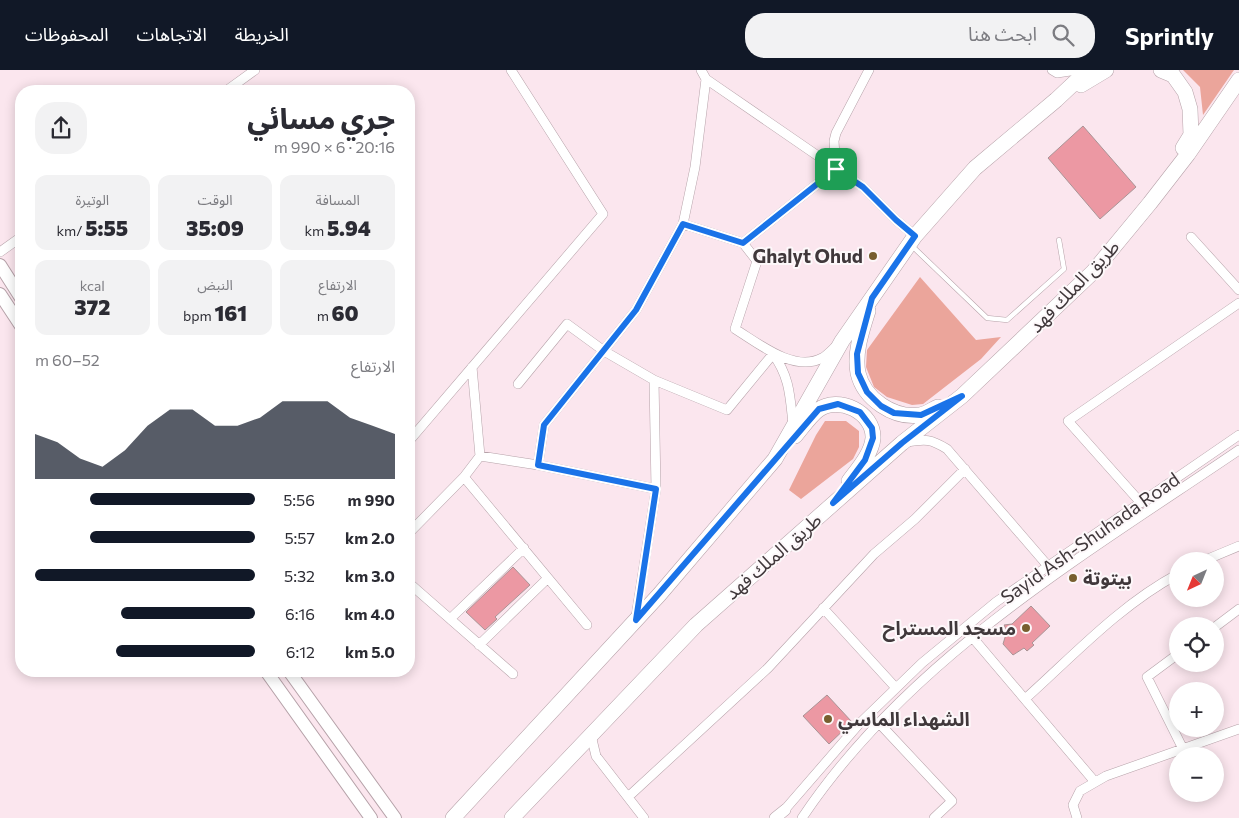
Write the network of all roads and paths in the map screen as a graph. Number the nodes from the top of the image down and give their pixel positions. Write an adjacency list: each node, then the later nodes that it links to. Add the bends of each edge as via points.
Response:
1 (256, 70): 12 (street)
2 (511, 70): 33 (street, via 603,214)
3 (702, 70): 10 (street)
4 (869, 70): 14 (street, via 836,133)
5 (1052, 70): 6 (street, via 1057,73)
6 (1077, 70)
7 (1088, 70): 13 (main road)
8 (1106, 70): 13 (main road)
9 (1161, 70): 15 (main road, via 1173,75 1185,92 1190,109 1191,135)
10 (706, 79): 14 (street); 16 (street, via 695,167)
11 (1239, 80): 15 (main road, طريق الملك فهد)
12 (235, 85)
13 (1056, 100): 18 (main road, via 975,168)
14 (836, 169): 18 (street, via 863,187); 21 (street)
15 (1150, 203): 36 (main road, طريق الملك فهد, via 1092,272)
16 (683, 224): 21 (street); 31 (street, via 636,310)
17 (1191, 237): 25 (street)
18 (912, 240): 19 (lane, via 987,318 1007,320 1064,269); 27 (main road)
19 (1059, 240)
20 (15, 241): 22 (street)
21 (743, 243): 32 (street, via 757,261 736,329)
22 (0, 252)
23 (0, 265): 24 (main road)
24 (15, 289)
25 (1239, 290)
26 (0, 294): 29 (main road)
27 (872, 298): 30 (main road); 36 (main road, via 857,354 858,373 867,392 894,413 921,415)
28 (1239, 303): 48 (street, via 1068,421)
29 (15, 317)
30 (842, 341): 32 (street, via 822,359 800,362); 37 (main road)
31 (604, 351): 34 (street); 35 (street, via 568,324); 44 (street, via 544,425)
32 (773, 354): 34 (street, via 727,410); 37 (street, via 788,382)
33 (472, 367): 38 (street); 42 (street)
34 (654, 380): 47 (street)
35 (518, 384)
36 (962, 396): 40 (main road, طريق الملك فهد)
37 (793, 426): 43 (main road)
38 (415, 434)
39 (1239, 436): 48 (street, Sayid Ash-Shuhada Road)
40 (902, 443): 45 (street, via 924,439 935,442 947,449); 49 (main road, طريق الملك فهد)
41 (1239, 450): 64 (street, Sayid Ash-Shuhada Road, via 1082,557)
42 (480, 456): 44 (street); 46 (street)
43 (775, 459): 49 (main road, via 819,409 838,404 860,412 872,428 873,438 865,460); 61 (main road)
44 (538, 465): 47 (street)
45 (965, 469): 54 (street); 58 (street, via 915,520 874,554)
46 (464, 477): 50 (street); 52 (street)
47 (656, 489): 61 (street)
48 (1141, 502): 54 (street, Sayid Ash-Shuhada Road)
49 (833, 503): 74 (main road, طريق الملك فهد, via 696,624)
50 (415, 527)
51 (1239, 546): 53 (street)
52 (524, 548): 55 (street); 60 (street)
53 (1224, 552)
54 (1048, 566): 70 (street, Sayid Ash-Shuhada Road, via 996,602)
55 (548, 578): 63 (street); 65 (street)
56 (1169, 579): 71 (street, via 1125,610)
57 (415, 588): 60 (street)
58 (823, 608): 70 (street); 79 (street, via 768,668)
59 (1239, 609): 62 (street)
60 (450, 619): 65 (street)
61 (636, 620): 83 (main road)
62 (1224, 620)
63 (587, 625)
64 (973, 638): 71 (street); 72 (street, Sayid Ash-Shuhada Road, via 931,672)
65 (479, 645): 67 (street)
66 (1169, 661): 75 (street, via 1148,677)
67 (513, 674)
68 (270, 677): 81 (main road)
69 (293, 677): 82 (main road)
70 (896, 688): 80 (street, Sayid Ash-Shuhada Road, via 859,724)
71 (1025, 699): 78 (street)
72 (879, 723): 86 (street, Sayid Ash-Shuhada Road, via 862,740); 87 (street, via 952,801)
73 (1239, 729): 76 (street)
74 (591, 735): 79 (street, via 596,756); 84 (main road, طريق الملك فهد)
75 (1181, 747)
76 (1188, 747)
77 (1169, 754): 78 (street)
78 (1095, 782): 88 (street, via 1080,791 1073,805)
79 (628, 797): 85 (street)
80 (780, 815)
81 (371, 818)
82 (395, 818)
83 (453, 818)
84 (512, 818)
85 (644, 818)
86 (802, 818)
87 (934, 818)
88 (1077, 818)

